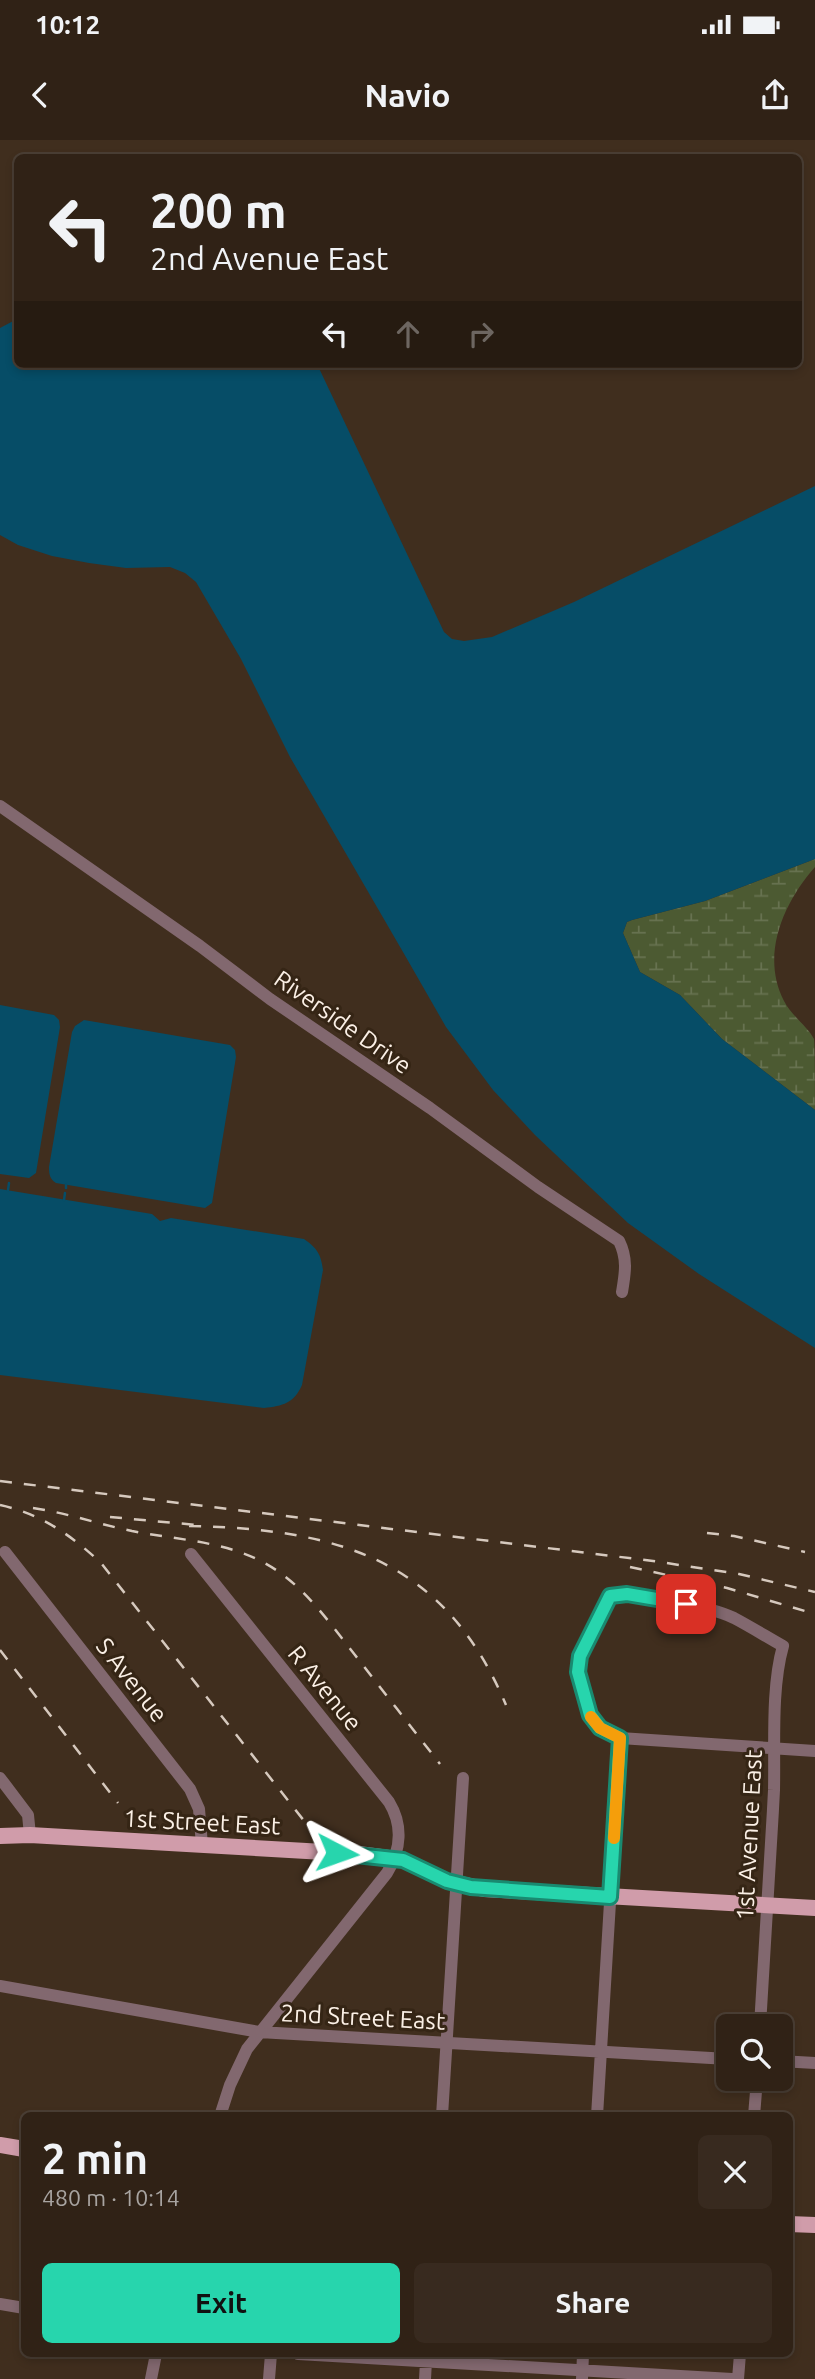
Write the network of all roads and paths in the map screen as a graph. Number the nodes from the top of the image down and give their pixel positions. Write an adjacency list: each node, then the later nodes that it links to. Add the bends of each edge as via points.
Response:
1 (0, 806): 2 (street, Riverside Drive, via 620,1241 626,1269)
2 (622, 1292)
3 (5, 1552): 12 (street, S Avenue, via 190,1788 200,1809)
4 (191, 1554): 13 (street, R Avenue, via 389,1802 398,1821)
5 (620, 1738): 6 (street); 6 (street, 1st Avenue East, via 600,1728 590,1715 578,1672 580,1656 610,1596 627,1594 732,1617 783,1646 778,1664); 15 (street)
6 (775, 1748): 7 (street); 16 (street, 1st Avenue East)
7 (815, 1751)
8 (0, 1778): 10 (street, via 28,1815)
9 (463, 1778): 14 (street)
10 (30, 1835): 11 (main road, 1st Street East); 12 (main road, 1st Street East)
11 (0, 1836)
12 (202, 1845): 13 (main road, 1st Street East)
13 (394, 1858): 14 (main road, 1st Street East); 20 (street, via 382,1880)
14 (457, 1884): 15 (main road, 1st Street East); 21 (street)
15 (610, 1897): 16 (main road, 1st Street East); 22 (street)
16 (767, 1906): 17 (main road, 1st Street East); 19 (street, 1st Avenue East)
17 (815, 1908)
18 (0, 1986): 20 (street, 2nd Street East)
19 (761, 2014)
20 (259, 2032): 21 (street, 2nd Street East); 27 (street, via 239,2065)
21 (447, 2042): 22 (street, 2nd Street East); 28 (street)
22 (601, 2051): 23 (street, 2nd Street East); 29 (street)
23 (716, 2058)
24 (793, 2062): 25 (street)
25 (815, 2063)
26 (756, 2091): 30 (street)
27 (221, 2112)
28 (442, 2112)
29 (597, 2112)
30 (754, 2112)
31 (0, 2145): 32 (main road)
32 (21, 2148)
33 (793, 2224): 34 (main road)
34 (815, 2225)
35 (0, 2304): 36 (street)
36 (21, 2308)
37 (155, 2357): 43 (street)
38 (271, 2357): 44 (street)
39 (353, 2357): 41 (street)
40 (740, 2357): 47 (street)
41 (426, 2361): 42 (street); 45 (street)
42 (582, 2374): 46 (street)
43 (151, 2379)
44 (269, 2379)
45 (425, 2379)
46 (732, 2379)
47 (738, 2379)

